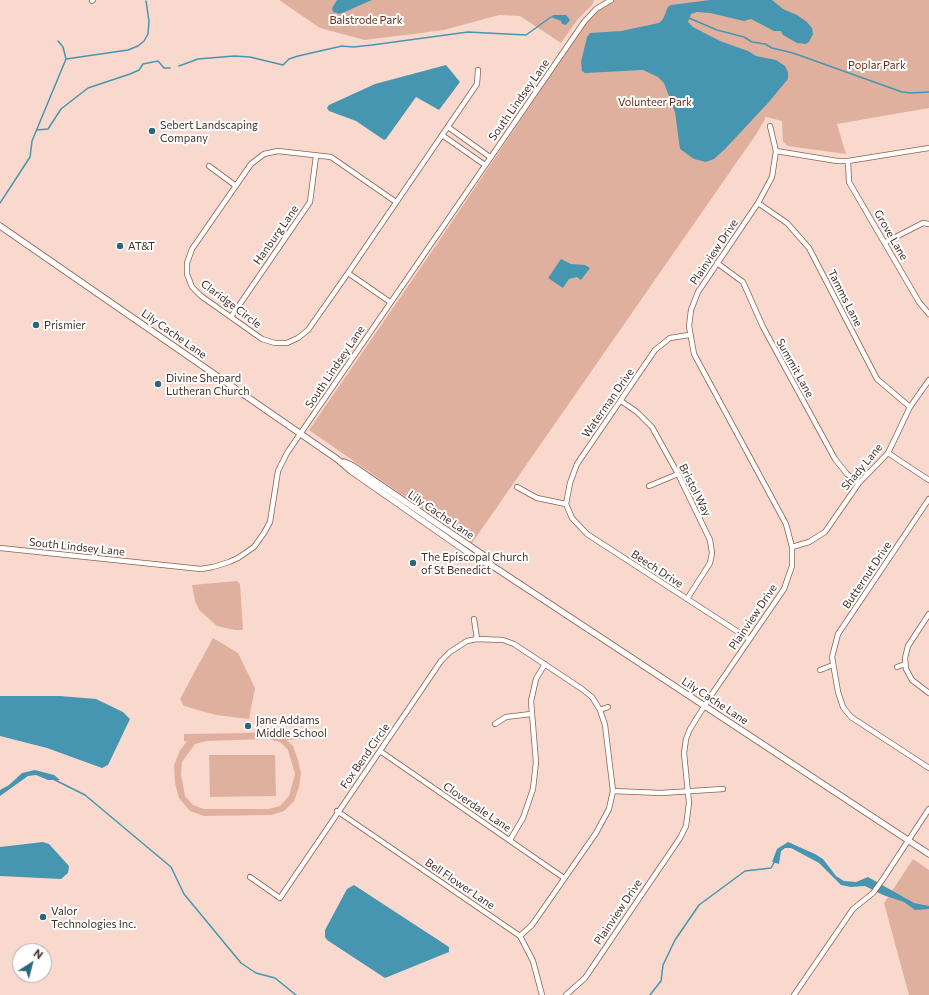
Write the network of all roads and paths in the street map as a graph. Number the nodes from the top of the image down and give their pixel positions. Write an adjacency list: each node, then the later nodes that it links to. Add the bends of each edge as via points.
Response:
1 (611, 0): 2 (street, South Lindsey Lane)
2 (602, 2): 10 (street, South Lindsey Lane, via 584,22)
3 (478, 70): 5 (street, Claridge Circle, via 477,84)
4 (770, 126): 8 (street, Plainview Drive)
5 (448, 127): 6 (street, Claridge Circle); 10 (street)
6 (442, 135): 12 (street); 15 (street, Claridge Circle)
7 (929, 148): 11 (street)
8 (776, 151): 11 (street); 16 (street, Plainview Drive, via 772,177)
9 (316, 156): 14 (street, Claridge Circle, via 278,151 264,154 251,164); 15 (street, Claridge Circle, via 331,157); 24 (street, Hanburg Lane, via 310,202)
10 (490, 157): 12 (street, South Lindsey Lane)
11 (848, 161): 19 (street, Grove Lane, via 849,182)
12 (485, 165): 22 (street, South Lindsey Lane)
13 (209, 166): 14 (street)
14 (236, 186): 24 (street, Claridge Circle, via 192,249 187,263 187,274 192,287)
15 (396, 202): 21 (street, Claridge Circle)
16 (758, 203): 20 (street, Plainview Drive); 28 (street, Tamms Lane, via 787,223 810,248 876,379)
17 (929, 224): 19 (street, via 923,223)
18 (0, 226): 29 (street, Lily Cache Lane)
19 (886, 242): 23 (street, Grove Lane, via 919,302)
20 (717, 262): 25 (street, Plainview Drive, via 698,292 691,310); 33 (street, Summit Lane, via 743,282 763,327 836,459 847,474)
21 (348, 273): 22 (street); 24 (street, Claridge Circle, via 308,330 287,343 262,339)
22 (390, 302): 29 (street, South Lindsey Lane)
23 (929, 314)
24 (231, 317)
25 (689, 335): 27 (street, Waterman Drive, via 670,338 660,345); 38 (street, Plainview Drive, via 694,354 786,524)
26 (929, 380): 28 (street, Shady Lane)
27 (621, 401): 31 (street, Bristol Way, via 652,427); 37 (street, Waterman Drive, via 577,464)
28 (910, 407): 30 (street, Shady Lane)
29 (301, 433): 39 (street, South Lindsey Lane, via 278,471 272,511 264,533 246,553 229,562 213,568 195,568); 51 (street, Lily Cache Lane, via 476,550 491,565)
30 (888, 453): 32 (street); 33 (street, Shady Lane)
31 (678, 474): 34 (street); 40 (street, Bristol Way, via 710,540 712,553 710,563)
32 (929, 480)
33 (859, 483): 38 (street, Shady Lane, via 825,532 809,542)
34 (649, 486)
35 (517, 488): 37 (street, via 537,498)
36 (929, 499): 47 (street, Butternut Drive, via 838,634 832,657)
37 (566, 504): 40 (street, Beech Drive, via 572,518 587,534)
38 (792, 547): 44 (street, Plainview Drive, via 792,566 784,589)
39 (0, 548)
40 (687, 599): 44 (street, Beech Drive)
41 (929, 614): 46 (street, via 908,646)
42 (474, 619): 43 (street)
43 (477, 639): 45 (street, Fox Bend Circle, via 508,642); 56 (street, Fox Bend Circle, via 457,647 442,661)
44 (749, 639): 51 (street, Plainview Drive)
45 (545, 664): 53 (street, Fox Bend Circle, via 586,691); 54 (street, via 533,687)
46 (905, 664): 48 (street); 50 (street, via 912,680)
47 (833, 666): 49 (street); 57 (street, Butternut Drive, via 843,707 851,717)
48 (897, 667)
49 (820, 670)
50 (929, 693)
51 (705, 706): 60 (street, Plainview Drive, via 686,739 684,753); 64 (street, Lily Cache Lane)
52 (608, 707): 53 (street)
53 (600, 710): 59 (street, Fox Bend Circle, via 605,725)
54 (531, 714): 55 (street, via 506,717); 63 (street, via 536,762 533,789 523,818)
55 (495, 724)
56 (380, 751): 62 (street, Fox Bend Circle); 63 (street, Cloverdale Lane)
57 (929, 768)
58 (722, 789): 60 (street)
59 (613, 791): 60 (street, via 660,794); 67 (street, Fox Bend Circle, via 603,821)
60 (687, 792): 70 (street, Plainview Drive, via 688,814 680,838 585,978)
61 (929, 809): 64 (street)
62 (337, 811): 66 (street, Fox Bend Circle, via 280,898); 68 (street, Bell Flower Lane)
63 (510, 840): 67 (street, Cloverdale Lane)
64 (909, 840): 65 (street, Lily Cache Lane); 71 (street, via 873,893 853,909)
65 (929, 854)
66 (250, 878)
67 (564, 878): 68 (street, Fox Bend Circle, via 532,925)
68 (520, 936): 69 (street, Bell Flower Lane, via 533,961)
69 (542, 995)
70 (566, 995)
71 (794, 995)

